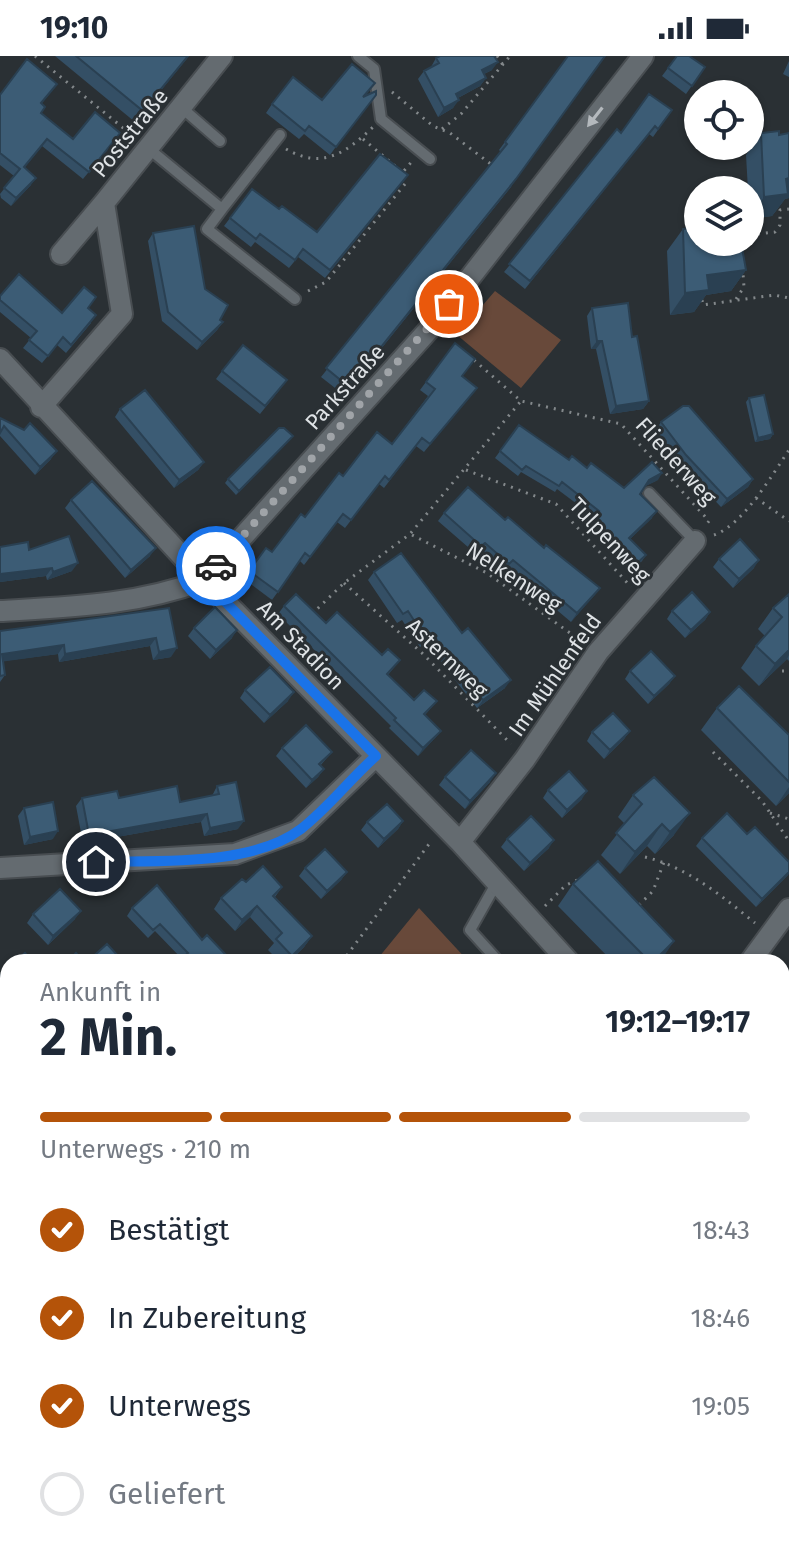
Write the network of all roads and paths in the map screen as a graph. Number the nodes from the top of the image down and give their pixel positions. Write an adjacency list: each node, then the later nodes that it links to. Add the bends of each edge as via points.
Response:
1 (35, 56): 15 (path)
2 (222, 56): 9 (street, Poststraße)
3 (358, 56): 8 (lane, via 374,69)
4 (497, 56): 7 (path)
5 (510, 56): 7 (path)
6 (643, 56): 43 (street, Parkstraße, one-way to 43, via 433,325)
7 (503, 65): 11 (path)
8 (375, 79): 10 (lane); 11 (path)
9 (182, 108): 14 (lane); 15 (street, Poststraße)
10 (381, 119): 12 (path); 16 (lane)
11 (442, 130): 18 (path)
12 (362, 137): 13 (path, via 348,151 315,160 289,152); 19 (path)
13 (277, 138): 21 (lane)
14 (220, 141)
15 (148, 148): 20 (street, Poststraße); 21 (lane)
16 (420, 151): 17 (lane); 19 (path)
17 (430, 159)
18 (498, 170)
19 (403, 172): 28 (path, via 405,184 326,282)
20 (104, 203): 24 (street, Poststraße); 33 (street, Poststraße, via 122,314)
21 (222, 209): 28 (lane, via 207,229)
22 (789, 209): 23 (path, via 780,210 775,232)
23 (764, 233)
24 (61, 254)
25 (743, 271): 29 (path, via 744,287)
26 (701, 296): 29 (path, via 703,305)
27 (789, 298): 29 (path)
28 (295, 299)
29 (735, 301)
30 (466, 354): 32 (path, Fliederweg)
31 (0, 359): 33 (street, Am Stadion)
32 (521, 401): 35 (path); 42 (path, Fliederweg, via 621,424 709,521)
33 (41, 407): 43 (street, Am Stadion)
34 (789, 450): 37 (path)
35 (464, 469): 41 (path); 45 (path, Tulpenweg, via 556,504)
36 (649, 493): 42 (lane)
37 (756, 498): 39 (path); 42 (path, via 723,532)
38 (789, 509): 39 (path)
39 (783, 517): 40 (path)
40 (789, 521)
41 (410, 534): 44 (path); 48 (path, Nelkenweg, via 487,573)
42 (695, 541): 45 (street, Im Mühlenfeld)
43 (204, 580): 46 (street, Parkstraße, via 164,595 108,605); 47 (street, Am Stadion)
44 (344, 583): 47 (path); 53 (path, Asternweg)
45 (642, 599): 48 (street, Im Mühlenfeld)
46 (0, 611)
47 (274, 651): 52 (street, Am Stadion)
48 (598, 652): 53 (street, Im Mühlenfeld)
49 (782, 671): 50 (path)
50 (789, 671)
51 (713, 752): 54 (path)
52 (376, 756): 56 (street, Am Stadion); 61 (street, via 298,831 259,847 200,858)
53 (525, 759): 58 (street, Im Mühlenfeld)
54 (769, 812): 55 (path); 57 (path)
55 (789, 819)
56 (443, 825): 58 (street, Am Stadion); 68 (path)
57 (789, 841)
58 (460, 842): 63 (street, Am Stadion)
59 (645, 857): 60 (path)
60 (664, 862): 64 (path, via 653,891 639,906); 67 (path)
61 (0, 868)
62 (586, 878): 66 (path, via 566,885)
63 (496, 884): 66 (street, Am Stadion); 69 (lane, via 470,930)
64 (626, 899)
65 (789, 909): 67 (street)
66 (530, 921): 70 (street, Am Stadion)
67 (770, 935): 71 (street)
68 (348, 954)
69 (492, 954)
70 (561, 954)
71 (756, 954)

